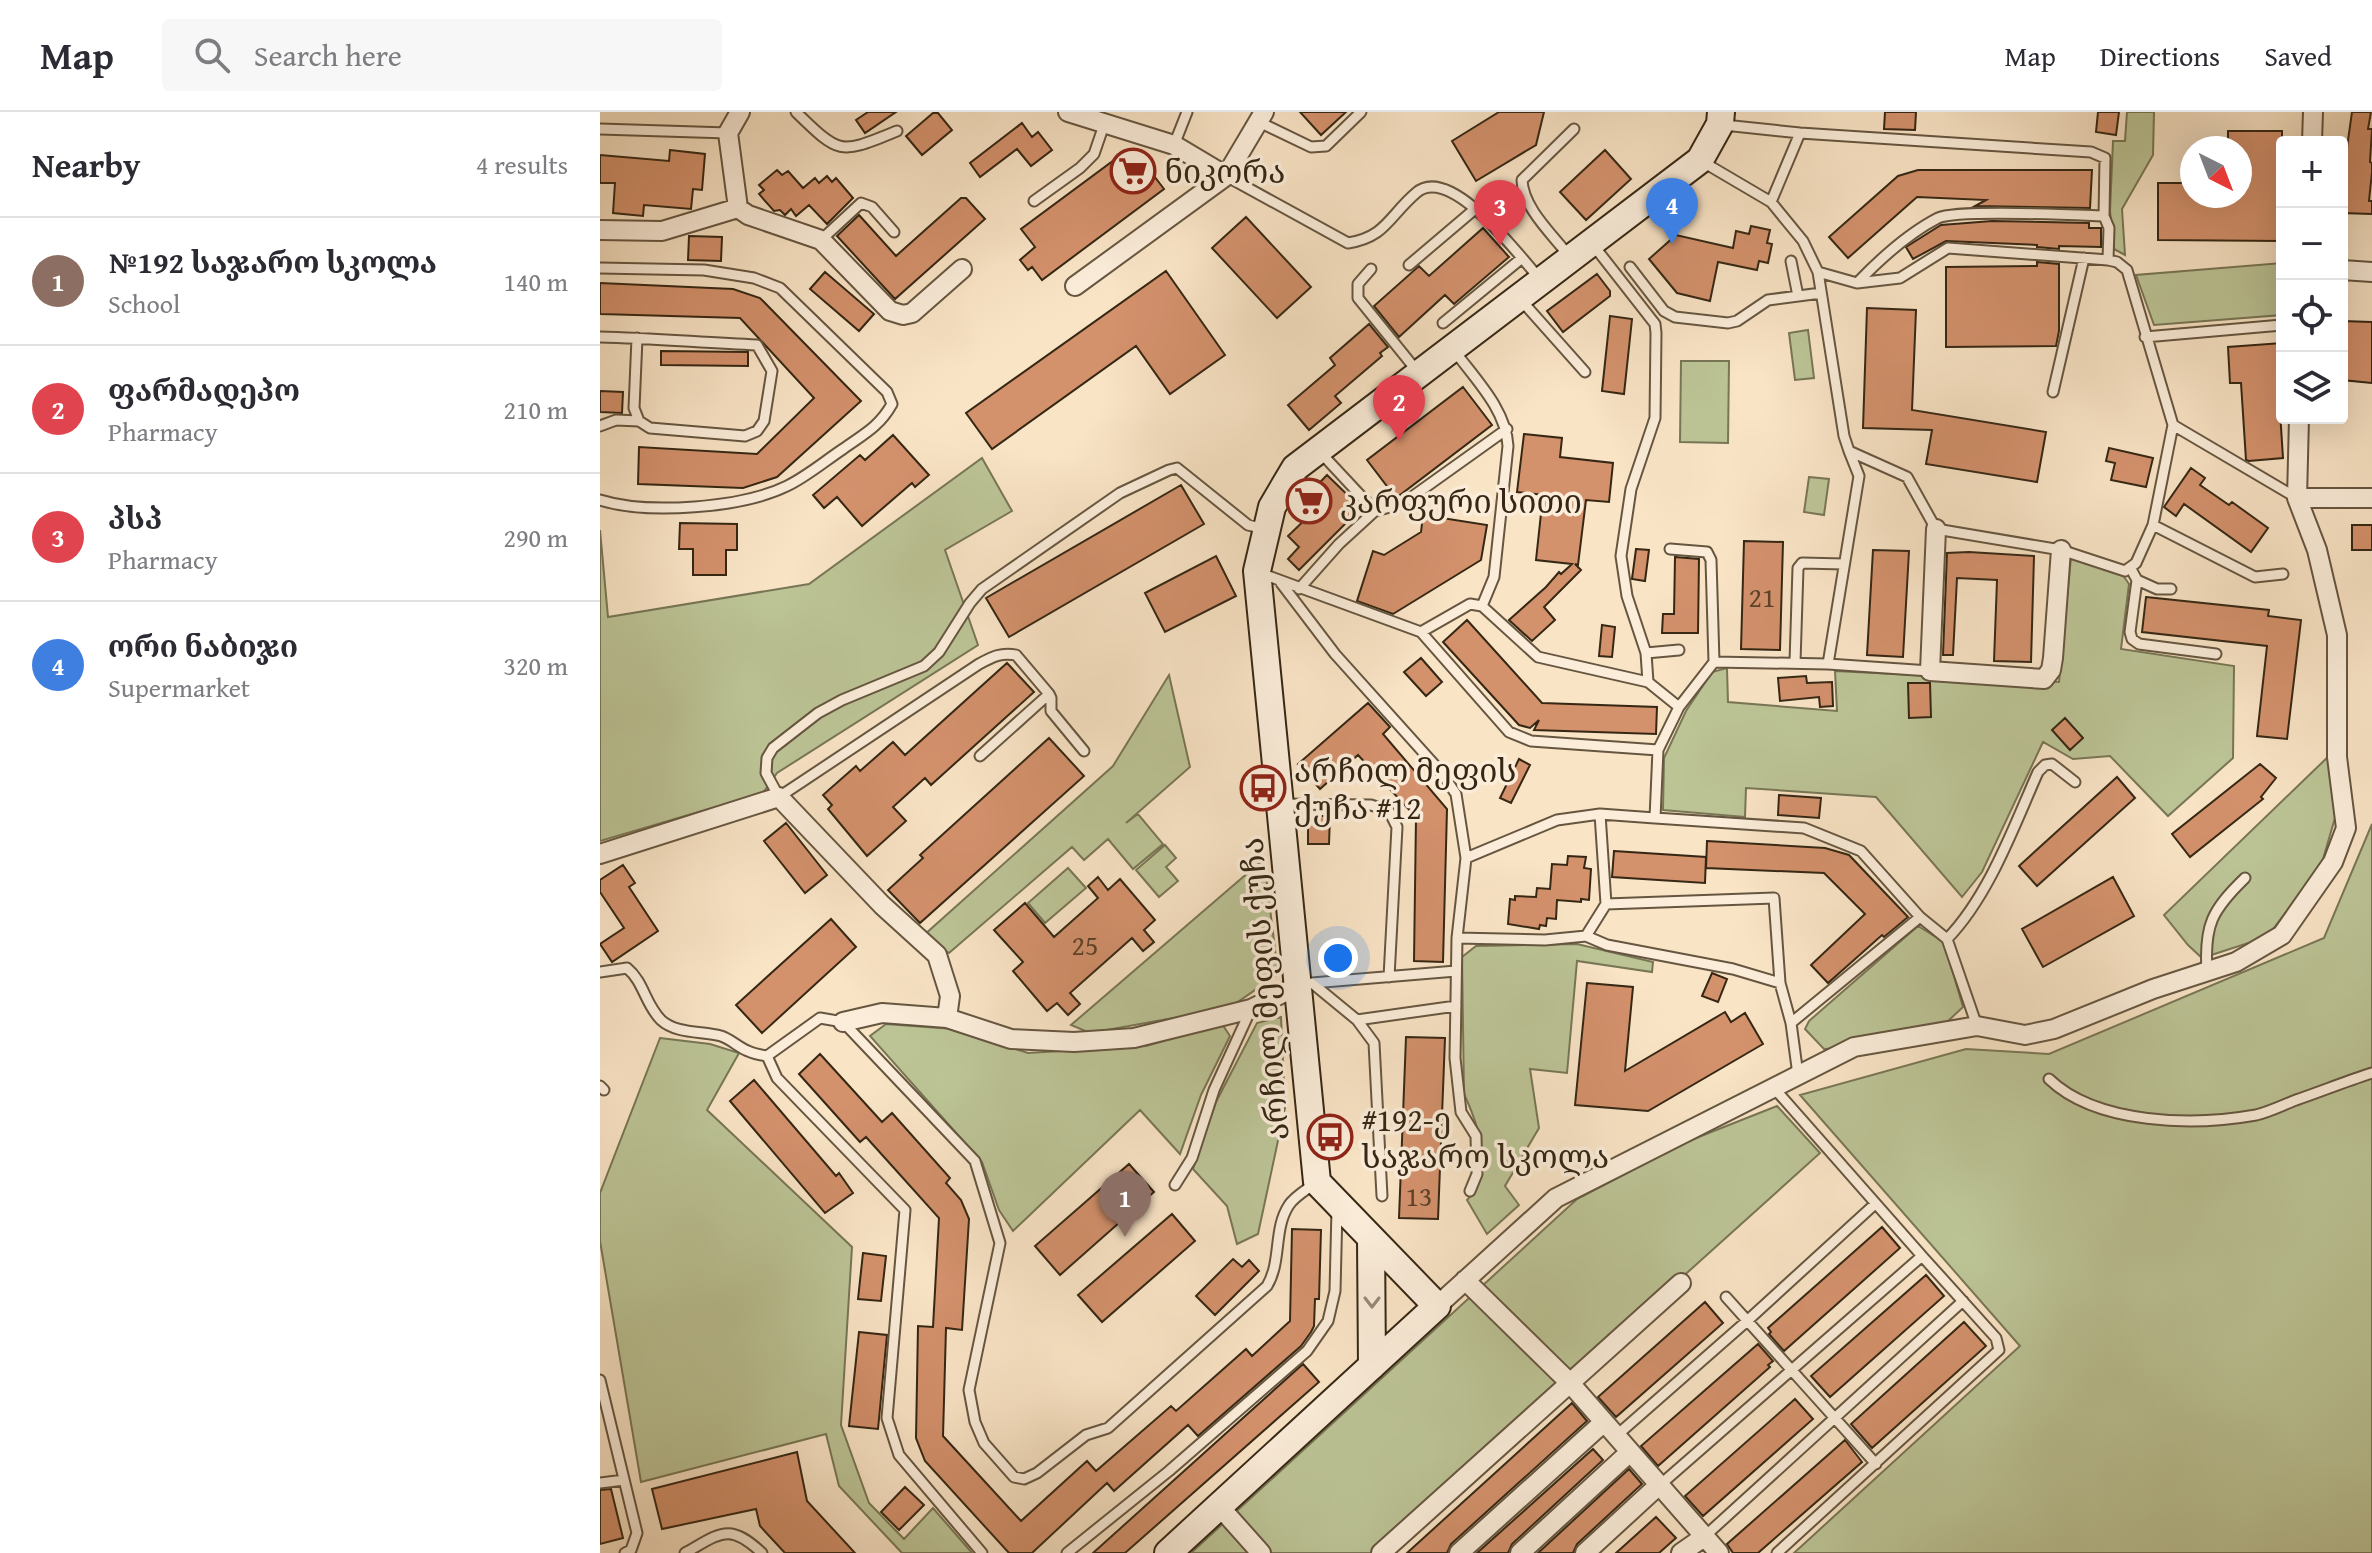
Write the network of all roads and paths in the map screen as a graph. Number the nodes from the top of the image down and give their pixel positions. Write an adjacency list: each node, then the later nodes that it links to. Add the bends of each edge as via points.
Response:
1 (740, 112): 13 (street)
2 (796, 112): 12 (lane, via 843,149)
3 (1068, 112): 9 (street)
4 (1187, 112): 16 (lane)
5 (1361, 112): 7 (lane, via 1326,146 1311,147)
6 (2313, 112): 15 (street)
7 (1261, 117): 18 (street)
8 (1720, 118): 14 (lane); 17 (street, არჩილ მეფის ქუჩა)
9 (1105, 122): 16 (street); 19 (lane, via 1094,154)
10 (600, 129): 13 (lane)
11 (1574, 129): 27 (lane, via 1522,180 1522,189 1531,206)
12 (897, 131)
13 (728, 133): 21 (street)
14 (1800, 133): 20 (lane); 23 (lane, via 2098,154 2106,164)
15 (2312, 136)
16 (1174, 145): 18 (street)
17 (1700, 160): 20 (lane); 27 (street, არჩილ მეფის ქუჩა)
18 (1226, 176): 22 (lane, via 1348,243 1367,240 1381,230 1429,185 1443,186); 42 (street)
19 (1034, 201)
20 (1771, 202): 38 (lane, via 1803,241)
21 (738, 208): 24 (street, via 662,231); 26 (street)
22 (1475, 209): 28 (lane); 32 (lane)
23 (2104, 216): 30 (lane); 41 (lane, via 1941,216 1891,249)
24 (600, 230)
25 (894, 232): 26 (lane, via 872,207 861,203)
26 (821, 240): 35 (street, via 890,311 903,315)
27 (1582, 251): 40 (street, არჩილ მეფის ქუჩა); 82 (lane, via 1655,324 1655,418 1631,489 1621,556 1627,596)
28 (1522, 258): 40 (lane); 46 (lane)
29 (2084, 258): 30 (lane); 41 (lane, via 1948,248 1900,278); 54 (lane)
30 (2108, 260): 49 (lane, via 2127,270)
31 (1791, 261): 44 (lane)
32 (1409, 265)
33 (1630, 267): 44 (lane, via 1664,311 1675,317 1728,323 1768,300)
34 (600, 268): 64 (lane, via 704,270 780,288 887,392 892,404 882,422 786,487 687,509)
35 (962, 269)
36 (1371, 269): 53 (lane, via 1358,284 1358,298)
37 (2348, 270): 39 (street)
38 (1818, 272): 41 (lane); 43 (lane)
39 (2372, 272)
40 (1541, 281): 45 (street, არჩილ მეფის ქუჩა)
41 (1857, 283)
42 (1075, 286)
43 (1821, 293): 44 (lane); 61 (lane)
44 (1798, 296)
45 (1519, 298): 51 (street, არჩილ მეფის ქუჩა); 52 (lane)
46 (1443, 323)
47 (2276, 326): 49 (lane)
48 (600, 337): 50 (lane)
49 (2145, 337): 57 (lane)
50 (637, 338): 55 (lane, via 634,408); 55 (lane, via 757,345 772,371 764,421 745,436 650,428)
51 (1453, 349): 53 (street, არჩილ მეფის ქუჩა); 59 (lane)
52 (1585, 372)
53 (1419, 373): 60 (street, არჩილ მეფის ქუჩა)
54 (2053, 392)
55 (639, 421): 58 (lane)
56 (2299, 424): 62 (street)
57 (2173, 425): 62 (lane); 66 (lane)
58 (600, 426)
59 (1507, 429): 65 (lane, via 1402,504); 79 (lane, via 1494,577)
60 (1318, 450): 65 (lane); 67 (street, არჩილ მეფის ქუჩა, via 1295,468 1272,507)
61 (1849, 451): 68 (lane, via 1907,477); 71 (lane, via 1859,476)
62 (2297, 498): 63 (street); 108 (street, via 2317,550 2337,635 2337,757 2346,828 2333,862 2282,935 2236,962)
63 (2372, 498)
64 (600, 500)
65 (1375, 511): 77 (lane)
66 (2153, 525): 72 (lane); 74 (lane, via 2255,577)
67 (1266, 529): 73 (street, არჩილ მეფის ქუჩა); 95 (lane, via 1248,525 1177,468 1120,493 982,589 924,666 818,713 773,748 766,773)
68 (1936, 529): 70 (lane); 87 (street)
69 (1670, 549): 84 (lane, via 1707,552 1711,560)
70 (2061, 550): 72 (lane); 87 (street, via 2053,658 2044,679)
71 (1844, 564): 85 (lane, via 1802,563 1798,568); 86 (lane)
72 (2131, 569): 75 (lane)
73 (1257, 571): 76 (lane); 96 (street, არჩილ მეფის ქუჩა)
74 (2283, 574)
75 (2137, 580): 78 (lane); 83 (lane, via 2132,639)
76 (1281, 583): 77 (lane); 100 (lane, via 1456,794)
77 (1299, 589): 80 (lane)
78 (2171, 589)
79 (1482, 606): 80 (lane, via 1470,604); 88 (lane, via 1538,657)
80 (1421, 632): 91 (lane, via 1509,732 1531,741)
81 (1679, 650): 82 (lane)
82 (1646, 653): 88 (lane)
83 (2216, 654)
84 (1714, 662): 85 (lane); 90 (lane)
85 (1795, 662): 86 (lane)
86 (1828, 664): 87 (lane)
87 (1930, 671)
88 (1648, 682): 90 (lane)
89 (1049, 694): 92 (lane, via 1051,711); 93 (lane); 95 (lane, via 1016,655 998,654)
90 (1679, 707): 91 (lane)
91 (1658, 750): 98 (lane)
92 (1084, 751)
93 (980, 756)
94 (2075, 782): 106 (lane, via 2052,764 2038,772 1979,894)
95 (779, 797): 99 (street); 115 (street, via 937,955 950,996)
96 (1281, 804): 110 (lane, via 1371,805 1389,811 1397,827); 112 (street, არჩილ მეფის ქუჩა)
97 (1600, 814): 98 (lane); 100 (lane, via 1557,820); 102 (lane)
98 (1655, 818): 103 (lane, via 1804,828 1861,851)
99 (600, 854)
100 (1466, 858): 105 (lane)
101 (2245, 878): 108 (lane, via 2207,928)
102 (1606, 904): 104 (lane); 111 (lane, via 1774,898)
103 (1920, 917): 106 (lane); 118 (lane)
104 (1586, 936): 105 (lane); 111 (lane)
105 (1457, 938): 107 (lane)
106 (1947, 939): 119 (lane)
107 (1456, 971): 110 (lane); 113 (lane)
108 (2207, 971): 119 (street, via 2025,1040)
109 (600, 972): 120 (lane, via 627,968 639,978 660,1019 673,1029 725,1037)
110 (1389, 977): 112 (lane)
111 (1780, 983): 118 (lane)
112 (1304, 985): 114 (street); 116 (lane); 125 (street, არჩილ მეფის ქუჩა)
113 (1456, 1006): 116 (lane); 127 (lane, via 1461,1112 1476,1136 1477,1174)
114 (1251, 1009): 115 (street, via 1134,1038 1074,1042 1011,1039); 126 (lane, via 1214,1090 1192,1158)
115 (947, 1018): 117 (street, via 882,1013)
116 (1357, 1020): 128 (lane, via 1374,1043)
117 (843, 1022): 120 (lane, via 820,1018); 125 (lane, via 975,1161 1000,1243 969,1390 984,1443 1014,1477 1037,1473 1086,1435 1108,1428 1267,1286 1275,1272 1279,1231 1289,1204)
118 (1791, 1023): 122 (lane)
119 (1977, 1026): 122 (street, via 1854,1047)
120 (767, 1056): 155 (lane, via 777,1078 905,1210 887,1418 899,1455)
121 (2372, 1073): 123 (lane, via 2258,1114 2194,1122 2137,1118 2099,1107)
122 (1798, 1075): 124 (street)
123 (2049, 1079)
124 (1774, 1088): 129 (lane); 133 (street, via 1556,1198)
125 (1317, 1182): 130 (street, არჩილ მეფის ქუჩა)
126 (1175, 1185)
127 (1470, 1191)
128 (1382, 1196)
129 (1875, 1204): 132 (lane); 138 (lane)
130 (1337, 1205): 131 (street, არჩილ მეფის ქუჩა); 156 (lane, via 1335,1291 1328,1321 1307,1351)
131 (1371, 1239): 137 (street, არჩილ მეფის ქუჩა); 139 (street, one-way to 139)
132 (1922, 1256): 136 (lane); 140 (lane)
133 (1465, 1280): 137 (street); 142 (street)
134 (1681, 1283): 142 (street)
135 (1726, 1297): 138 (lane)
136 (1963, 1301): 143 (lane); 146 (lane, via 1996,1338 1999,1350)
137 (1437, 1306): 139 (street)
138 (1747, 1321): 140 (lane); 144 (lane)
139 (1372, 1366): 150 (street)
140 (1792, 1371): 143 (lane); 149 (lane)
141 (600, 1380): 147 (lane)
142 (1570, 1383): 144 (street); 159 (street)
143 (1834, 1418): 146 (lane); 151 (lane)
144 (1610, 1429): 145 (street); 160 (street)
145 (1630, 1452): 149 (street); 161 (street)
146 (1876, 1464): 165 (lane)
147 (624, 1480): 148 (lane); 152 (lane, via 637,1533)
148 (600, 1483)
149 (1659, 1485): 151 (street); 162 (street)
150 (1220, 1507): 157 (street); 158 (street)
151 (1704, 1537): 163 (street); 164 (street)
152 (625, 1553)
153 (685, 1553): 154 (lane, via 734,1532)
154 (762, 1553)
155 (982, 1553)
156 (1067, 1553)
157 (1168, 1553)
158 (1261, 1553)
159 (1381, 1553)
160 (1459, 1553)
161 (1520, 1553)
162 (1585, 1553)
163 (1681, 1553)
164 (1719, 1553)
165 (1777, 1553)

